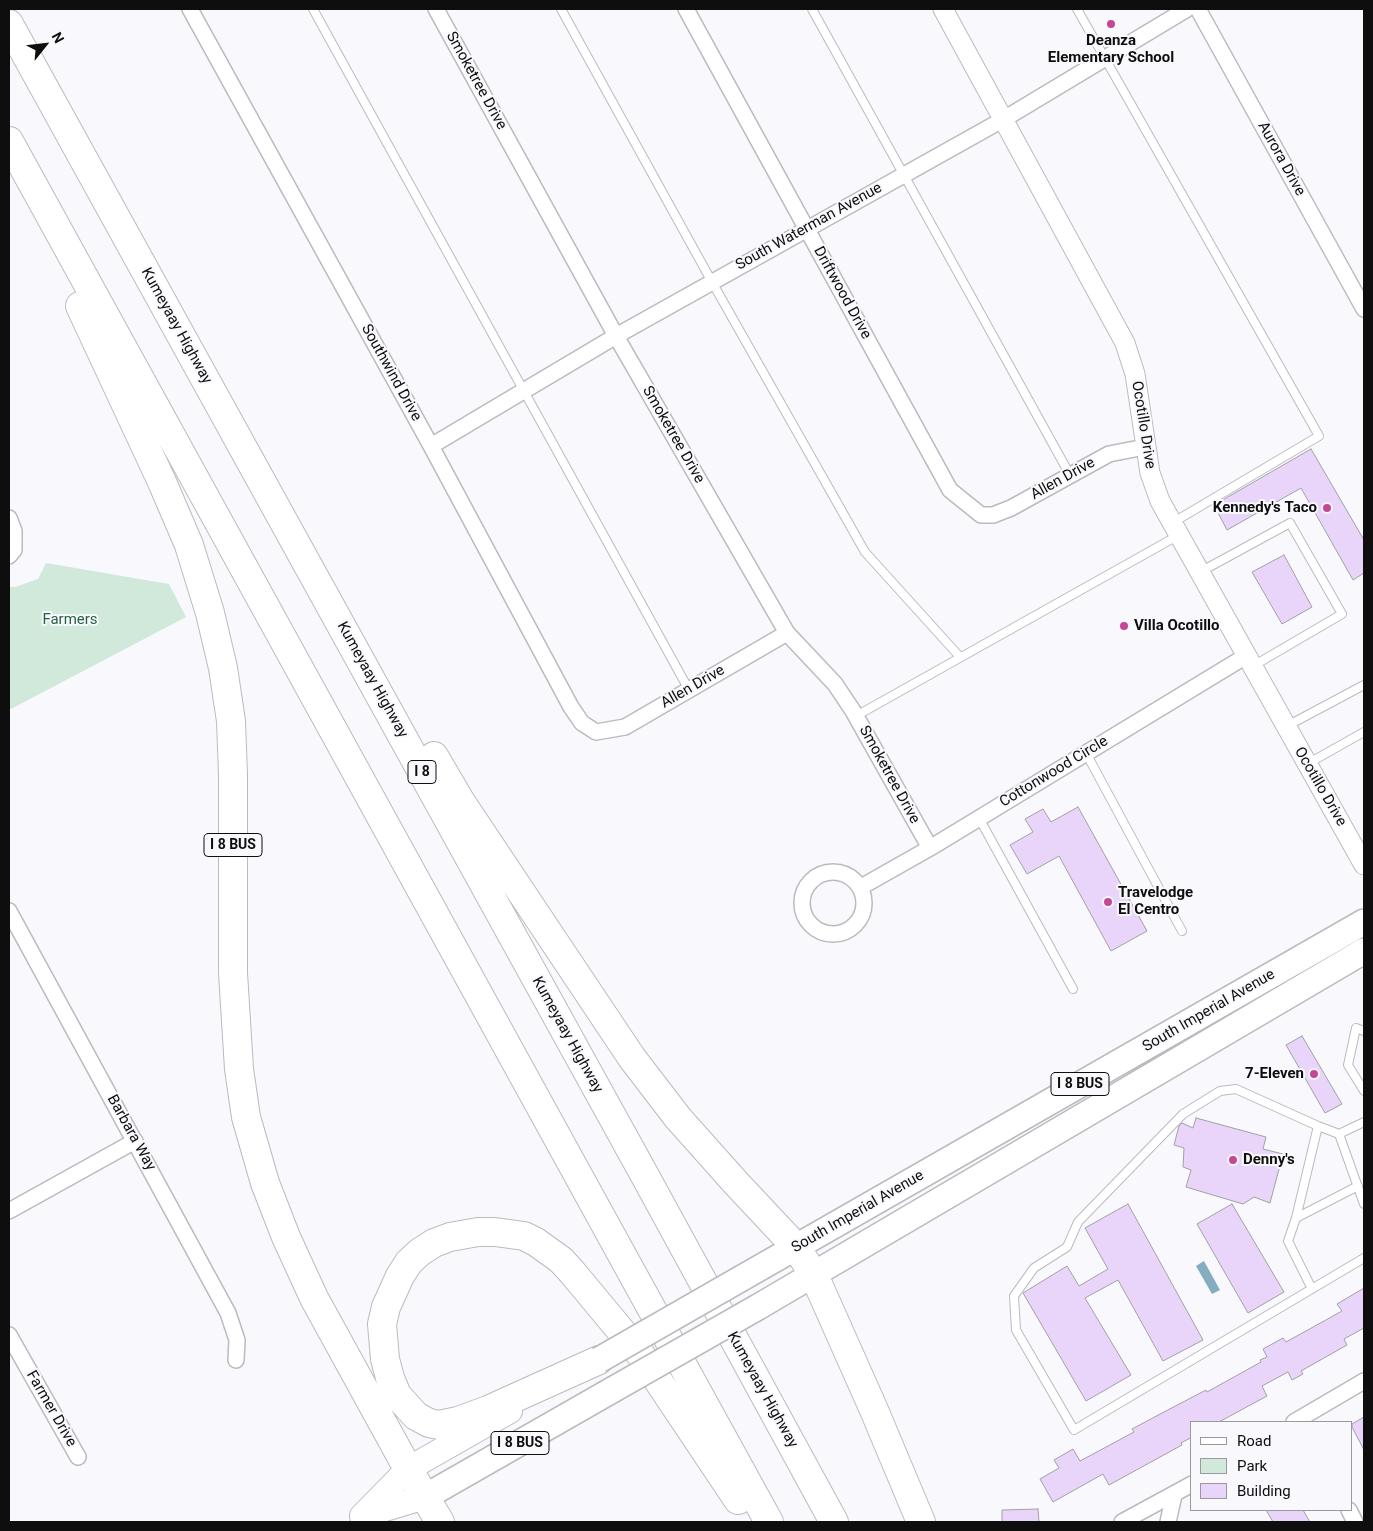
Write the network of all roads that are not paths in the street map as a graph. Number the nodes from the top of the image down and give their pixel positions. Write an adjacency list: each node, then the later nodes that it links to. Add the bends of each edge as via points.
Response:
1 (190, 9): 22 (street, Southwind Drive)
2 (313, 9): 21 (lane)
3 (436, 9): 20 (street, Smoketree Drive)
4 (560, 9): 18 (lane)
5 (686, 9): 17 (street, Driftwood Drive)
6 (812, 9): 15 (lane)
7 (943, 9): 13 (street, Ocotillo Drive)
8 (1078, 9): 12 (lane)
9 (1187, 9): 12 (street, South Waterman Avenue)
10 (1198, 9): 19 (street, Aurora Drive)
11 (9, 24): 25 (highway, Kumeyaay Highway / I 8)
12 (1104, 58): 13 (street, South Waterman Avenue); 28 (lane, via 1319,436)
13 (1004, 119): 15 (street, South Waterman Avenue); 23 (street, Ocotillo Drive, via 1125,343 1135,374)
14 (9, 141): 16 (highway)
15 (904, 174): 17 (street, South Waterman Avenue); 24 (lane)
16 (35, 189): 71 (highway, I 8 BUS, via 45,240 76,297 162,482 189,545 210,613 231,720 233,973 239,1069 246,1117 265,1183 314,1298); 78 (highway)
17 (807, 229): 18 (street, South Waterman Avenue); 26 (street, Driftwood Drive, via 950,490)
18 (712, 282): 20 (street, South Waterman Avenue); 32 (lane, via 865,552)
19 (1364, 309)
20 (616, 336): 21 (street, South Waterman Avenue); 31 (street, Smoketree Drive)
21 (524, 390): 22 (street, South Waterman Avenue); 35 (lane)
22 (431, 446): 38 (street, Southwind Drive, via 571,707 582,723)
23 (1145, 447): 24 (street, Allen Drive, via 1109,454); 28 (street, Ocotillo Drive, via 1160,501)
24 (1070, 475): 26 (street, Allen Drive, via 1011,508 993,515)
25 (277, 508): 61 (highway, via 316,556 462,802 612,1030 678,1118); 79 (highway, Kumeyaay Highway / I 8)
26 (981, 515)
27 (9, 518): 29 (street, via 14,532 14,550)
28 (1175, 529): 30 (street, Ocotillo Drive); 32 (lane)
29 (9, 556)
30 (1200, 572): 33 (street, Ocotillo Drive); 33 (lane, via 1290,523 1342,614)
31 (787, 633): 35 (street, Allen Drive); 36 (street, Smoketree Drive, via 835,684)
32 (960, 657): 36 (lane)
33 (1250, 661): 37 (street, Ocotillo Drive); 40 (street, Cottonwood Circle)
34 (1364, 685): 37 (lane)
35 (689, 690): 38 (street, Allen Drive, via 625,727)
36 (856, 716): 43 (street, Smoketree Drive)
37 (1286, 727): 41 (street, Ocotillo Drive)
38 (596, 732)
39 (1364, 732): 41 (lane)
40 (1086, 753): 42 (street, Cottonwood Circle); 48 (lane)
41 (1307, 764): 44 (street, Ocotillo Drive)
42 (979, 818): 43 (street, Cottonwood Circle); 50 (lane)
43 (930, 848): 45 (street, Cottonwood Circle)
44 (1364, 865)
45 (861, 887): 45 (street, via 850,876 840,872 829,871 818,876 802,896 805,917 812,926 830,934 841,934 851,929 861,918 865,907)
46 (9, 911): 56 (street, Barbara Way)
47 (1364, 922): 61 (highway, South Imperial Avenue / I 8 BUS)
48 (1182, 931)
49 (1364, 951): 63 (highway, South Imperial Avenue / I 8 BUS)
50 (1073, 989)
51 (1364, 1031): 52 (lane, via 1356,1028 1348,1065)
52 (1364, 1091)
53 (1364, 1122): 55 (lane)
54 (1318, 1126): 55 (lane); 60 (lane); 64 (lane, via 1236,1089 1220,1092 1183,1114 1078,1222 1067,1247 1034,1268 1014,1296 1016,1330 1074,1430)
55 (1339, 1134): 57 (lane)
56 (135, 1140): 59 (street); 66 (street, Barbara Way, via 228,1312 237,1340)
57 (1358, 1186): 58 (lane); 60 (lane)
58 (1364, 1204)
59 (9, 1211)
60 (1296, 1218): 64 (lane, via 1288,1241)
61 (796, 1247): 63 (highway); 67 (highway, South Imperial Avenue, bridge)
62 (1364, 1258): 64 (lane)
63 (814, 1275): 74 (highway, South Imperial Avenue / I 8 BUS, bridge); 80 (highway)
64 (1312, 1289)
65 (9, 1335): 70 (street, Farmer Drive)
66 (236, 1360)
67 (599, 1360): 71 (main road, South Imperial Avenue); 77 (highway, via 488,1410 438,1425 416,1416 397,1395 384,1359 382,1324 400,1276 409,1262 434,1243 478,1232 524,1236 536,1242 561,1260 641,1355)
68 (1364, 1381): 69 (street)
69 (1303, 1420)
70 (78, 1457)
71 (408, 1469): 74 (highway, I 8 BUS); 75 (main road, South Imperial Avenue)
72 (1190, 1485): 73 (street)
73 (1174, 1495): 81 (street); 82 (street)
74 (425, 1497): 75 (main road, South Imperial Avenue); 76 (highway)
75 (357, 1519)
76 (440, 1522)
77 (752, 1522)
78 (769, 1522)
79 (834, 1522)
80 (921, 1522)
81 (1122, 1522)
82 (1168, 1522)

